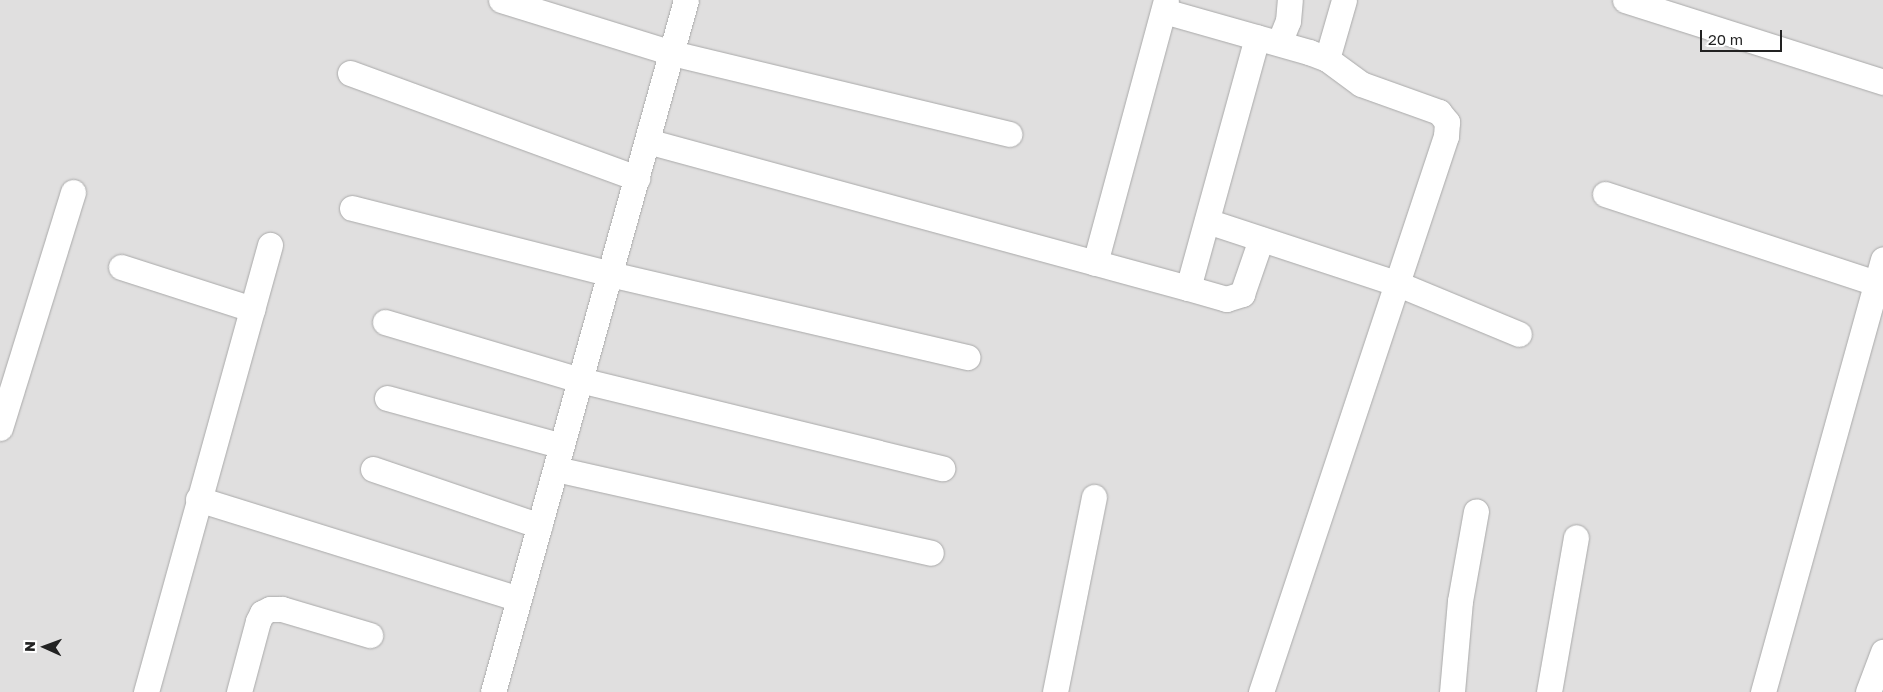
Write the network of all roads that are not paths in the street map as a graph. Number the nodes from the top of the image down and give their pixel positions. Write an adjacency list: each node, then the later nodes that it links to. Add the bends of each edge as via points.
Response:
1 (501, 0): 8 (street)
2 (686, 0): 8 (street)
3 (1290, 0): 7 (street, via 1288,20)
4 (1344, 0): 9 (street)
5 (1624, 0): 11 (street)
6 (1165, 5): 7 (street); 22 (street)
7 (1268, 40): 9 (street); 18 (street)
8 (672, 53): 12 (street); 13 (street)
9 (1327, 59): 25 (street, via 1361,84 1439,112 1448,122)
10 (350, 73): 14 (street)
11 (1883, 82)
12 (1009, 134)
13 (647, 141): 14 (street); 22 (street)
14 (637, 178): 24 (street)
15 (73, 192): 35 (street)
16 (1605, 194): 26 (street)
17 (352, 208): 24 (street)
18 (1207, 221): 19 (street); 27 (street)
19 (1261, 239): 25 (street); 27 (street, via 1242,294 1226,299)
20 (270, 245): 28 (street)
21 (1883, 259): 26 (street)
22 (1095, 263): 27 (street)
23 (121, 267): 28 (street)
24 (610, 274): 32 (street); 33 (street)
25 (1396, 283): 30 (street); 52 (street)
26 (1876, 283): 31 (street)
27 (1188, 288)
28 (252, 309): 40 (street)
29 (385, 322): 33 (street)
30 (1519, 334)
31 (1872, 338): 55 (street)
32 (968, 357)
33 (580, 380): 36 (street); 37 (street)
34 (387, 398): 36 (street)
35 (0, 428)
36 (559, 458): 42 (street); 44 (street)
37 (942, 468)
38 (373, 469): 42 (street)
39 (1094, 497): 51 (street)
40 (198, 499): 45 (street); 48 (street)
41 (1476, 511): 53 (street, via 1460,601)
42 (540, 526): 45 (street)
43 (1576, 537): 54 (street)
44 (931, 553)
45 (519, 599): 50 (street)
46 (370, 635): 49 (street, via 282,609 262,612)
47 (1883, 652): 56 (street)
48 (146, 692)
49 (239, 692)
50 (493, 692)
51 (1055, 692)
52 (1261, 692)
53 (1452, 692)
54 (1549, 692)
55 (1763, 692)
56 (1868, 692)

